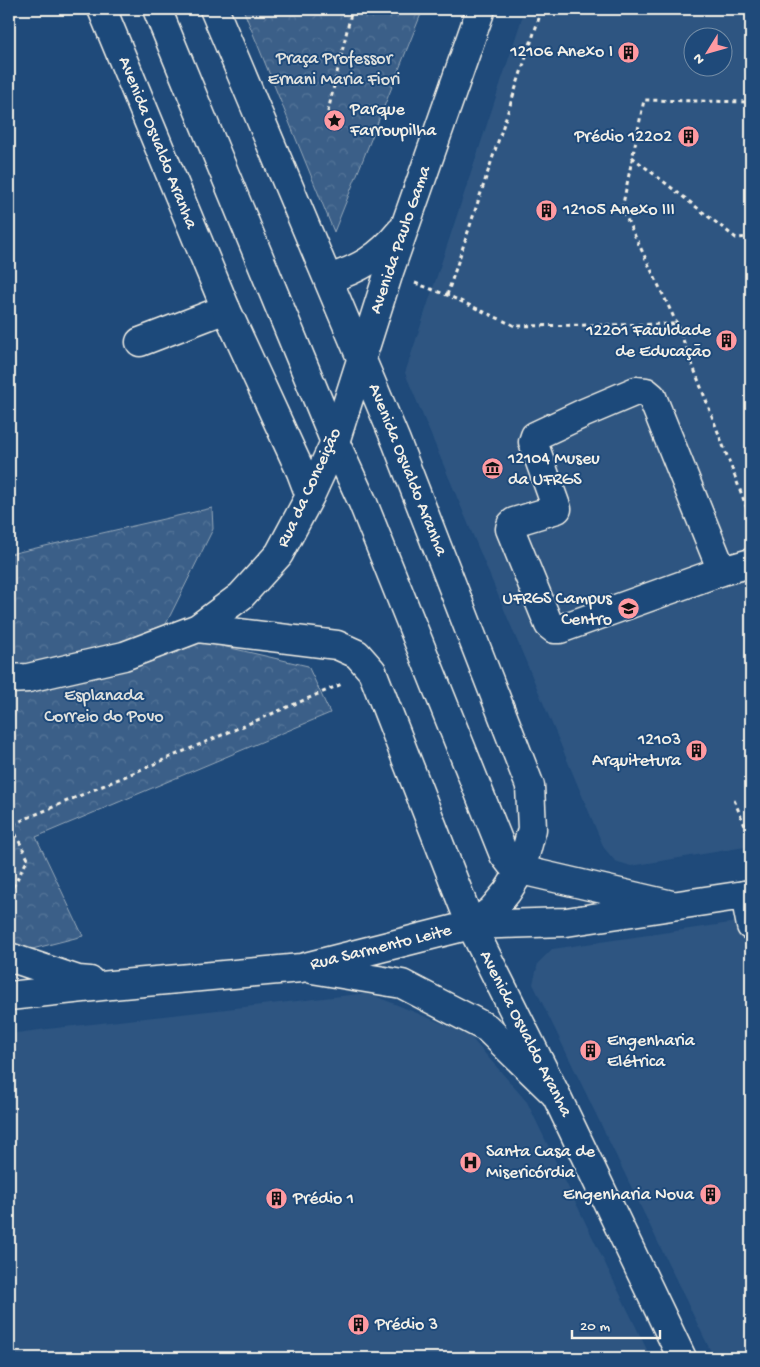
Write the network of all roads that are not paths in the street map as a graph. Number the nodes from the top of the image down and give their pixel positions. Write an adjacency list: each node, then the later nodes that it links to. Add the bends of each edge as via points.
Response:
1 (102, 9): 7 (main road, Avenida Osvaldo Aranha)
2 (157, 9): 10 (main road)
3 (214, 9): 6 (main road, Avenida Osvaldo Aranha)
4 (481, 9): 5 (main road, Avenida Paulo Gama)
5 (405, 226): 6 (main road, via 370,261); 9 (main road, Avenida Paulo Gama)
6 (328, 279): 9 (main road, Avenida Osvaldo Aranha)
7 (226, 309): 8 (main road); 11 (main road, Avenida Osvaldo Aranha)
8 (140, 342)
9 (362, 357): 10 (main road, Rua da Conceição); 16 (main road, Avenida Osvaldo Aranha, via 530,786 532,829)
10 (335, 442): 11 (main road, Rua da Conceição); 16 (main road, via 363,503 504,855)
11 (310, 496): 14 (main road, Rua da Conceição, via 279,554 241,596)
12 (751, 564): 13 (main road)
13 (722, 571): 13 (main road, via 652,397 646,392 636,391 535,436 533,442 557,509 514,522 510,529 548,625 554,630)
14 (198, 628): 15 (main road, Rua da Conceição, via 124,656 28,678); 19 (main road, Avenida Osvaldo Aranha, via 337,645 357,654 372,670)
15 (9, 679)
16 (521, 870): 18 (main road); 19 (main road, Avenida Osvaldo Aranha, via 492,910)
17 (748, 894): 18 (main road, Rua Sarmento Leite); 20 (main road)
18 (672, 905): 19 (main road, Rua Sarmento Leite, via 566,922)
19 (470, 925): 22 (main road, Rua Sarmento Leite); 25 (main road, Avenida Osvaldo Aranha)
20 (751, 926)
21 (9, 957): 23 (main road, via 78,980)
22 (301, 968): 23 (main road, Rua Sarmento Leite); 25 (main road, via 402,984 488,1028)
23 (111, 984): 24 (main road, Rua Sarmento Leite)
24 (9, 996)
25 (556, 1095): 26 (main road, Avenida Osvaldo Aranha)
26 (682, 1358)

